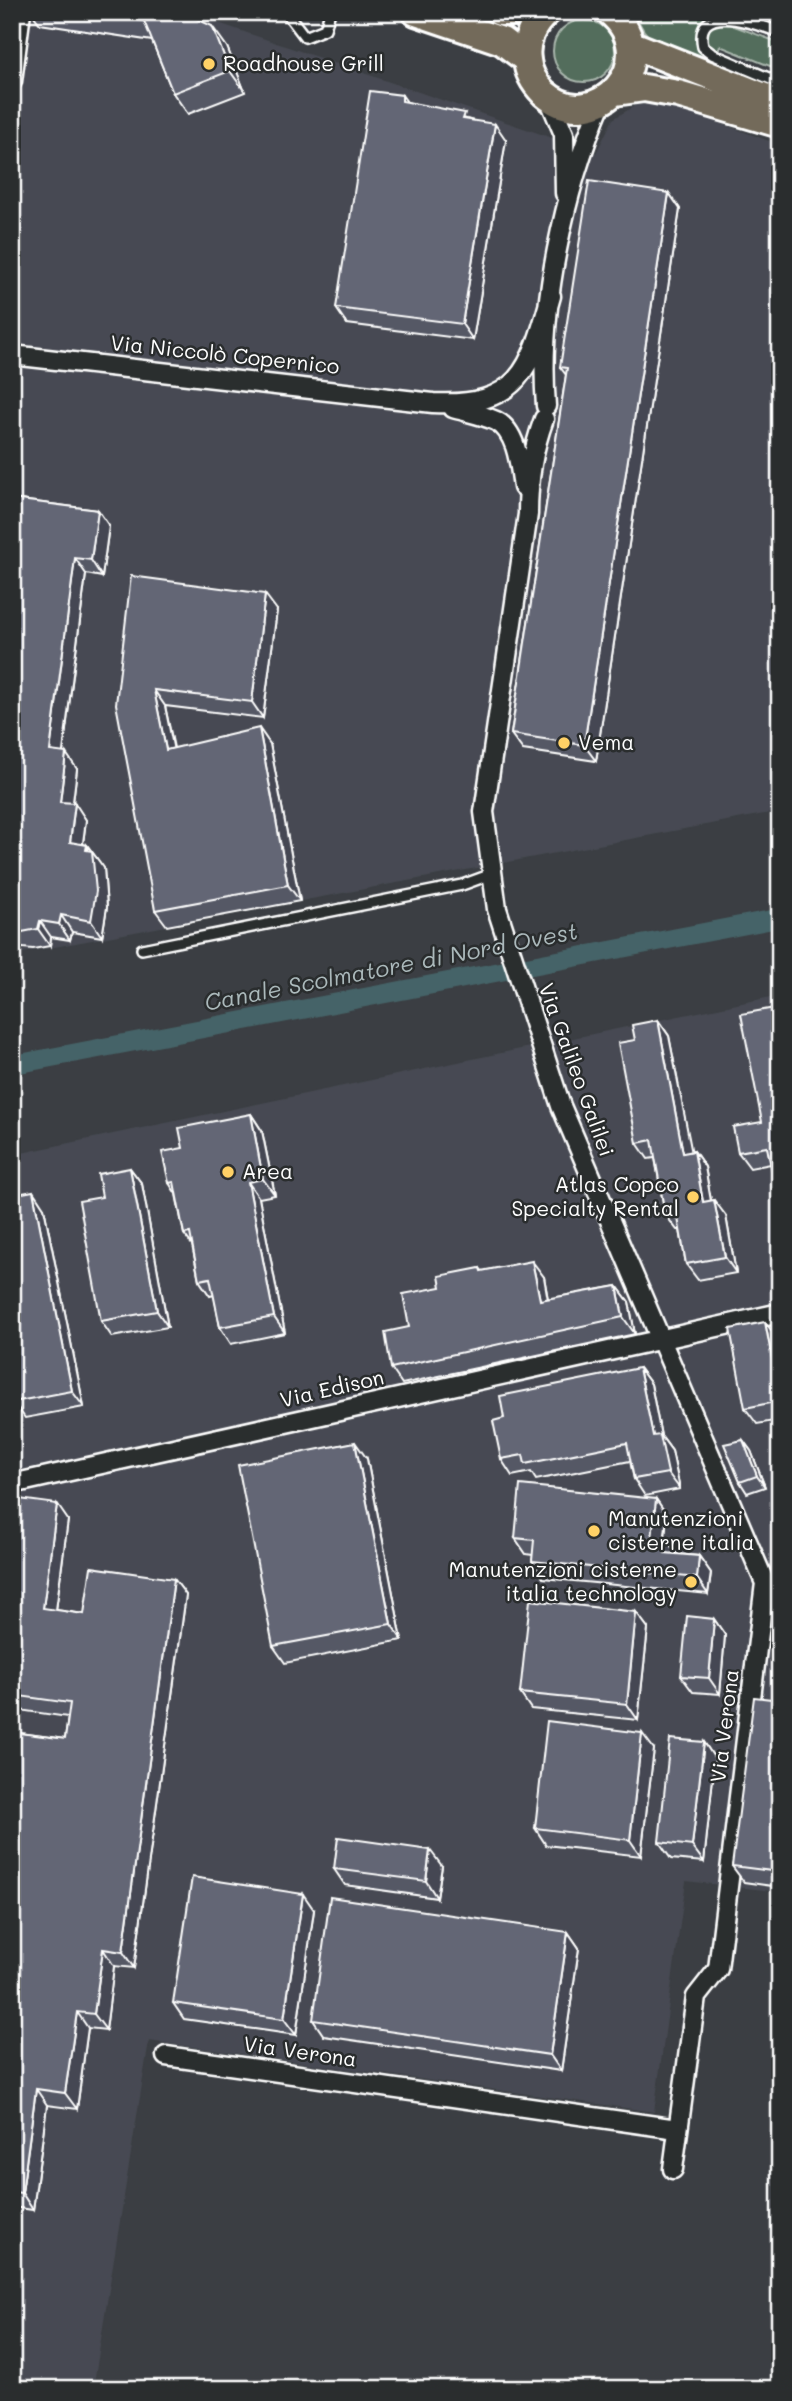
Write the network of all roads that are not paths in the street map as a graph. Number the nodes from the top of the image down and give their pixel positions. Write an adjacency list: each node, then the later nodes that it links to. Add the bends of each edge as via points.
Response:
1 (21, 12): 14 (street)
2 (286, 12): 3 (lane, via 305,37 325,29)
3 (330, 12)
4 (416, 12): 13 (main road, via 502,41)
5 (500, 12): 6 (main road)
6 (536, 12)
7 (547, 12): 13 (main road, via 532,30)
8 (768, 12): 10 (lane)
9 (615, 15): 12 (main road)
10 (780, 16)
11 (780, 32): 15 (lane, via 725,13 705,24 701,36 703,47 712,54)
12 (631, 44): 17 (main road, via 625,78); 18 (main road)
13 (527, 60): 16 (main road, via 534,80)
14 (12, 81)
15 (780, 83)
16 (548, 96): 17 (main road, via 575,106); 20 (street, Via Galileo Galilei, via 564,134)
17 (608, 97): 19 (main road, via 644,88); 20 (street, Via Galileo Galilei, via 587,138)
18 (780, 103)
19 (780, 124)
20 (565, 211): 21 (street, Via Galileo Galilei)
21 (551, 296): 23 (street, Via Galileo Galilei, via 529,358); 25 (street, Via Galileo Galilei)
22 (12, 355): 24 (street, Via Niccolò Copernico)
23 (505, 391): 24 (street, Via Niccolò Copernico, via 480,402); 25 (street, via 516,385 529,386 542,395); 26 (street, via 497,409)
24 (433, 402): 26 (street, Via Niccolò Copernico)
25 (545, 413): 26 (street, via 538,428 527,433); 27 (street, Via Galileo Galilei, via 532,455)
26 (503, 426): 27 (street, Via Galileo Galilei, via 514,446)
27 (528, 514): 28 (street, Via Galileo Galilei, via 484,812)
28 (492, 874): 29 (lane, via 462,885); 31 (street, Via Galileo Galilei, via 497,909 561,1106)
29 (142, 949)
30 (780, 1313): 31 (street, Via Edison)
31 (662, 1339): 32 (street, Via Edison); 33 (street, Via Verona)
32 (12, 1484)
33 (772, 1584): 35 (street, Via Verona, via 718,1969 696,1997)
34 (166, 2056): 35 (street, Via Verona)
35 (677, 2129): 36 (street, Via Verona)
36 (673, 2169)

